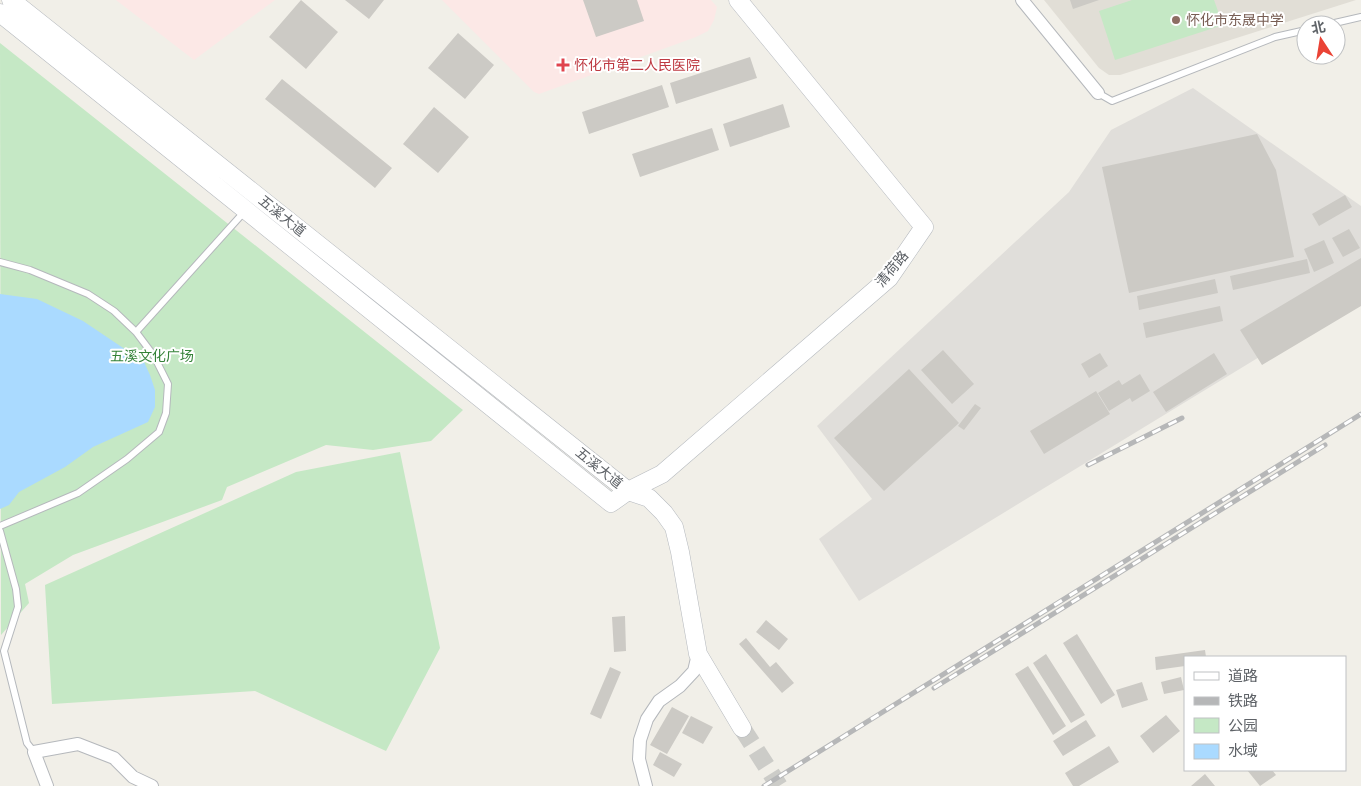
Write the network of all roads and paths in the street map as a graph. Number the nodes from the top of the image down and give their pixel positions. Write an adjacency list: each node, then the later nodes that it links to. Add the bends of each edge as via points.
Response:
1 (11, 0): 12 (main road, 五溪大道)
2 (738, 0): 12 (main road, 清荷路, via 924,227 888,278 662,474)
3 (1022, 0): 8 (street)
4 (0, 13): 9 (main road, 五溪大道)
5 (1361, 17): 6 (lane)
6 (1346, 20)
7 (1296, 32): 8 (lane, via 1275,37 1112,102)
8 (1098, 93)
9 (245, 210): 11 (lane); 12 (main road, 五溪大道, via 611,503)
10 (0, 262): 11 (lane, via 30,270 88,294 114,311)
11 (136, 332): 13 (lane, via 154,356 168,384 166,413 158,432 127,459 78,493)
12 (628, 491): 15 (main road, via 649,498 674,527)
13 (0, 526)
14 (0, 531): 17 (lane, via 18,607 4,651 27,743)
15 (698, 654): 16 (main road); 20 (street, via 694,671 659,701 647,720 640,740 639,759)
16 (742, 728)
17 (34, 752): 18 (street); 19 (street, via 78,744 114,758 133,777)
18 (47, 786)
19 (152, 786)
20 (646, 786)

